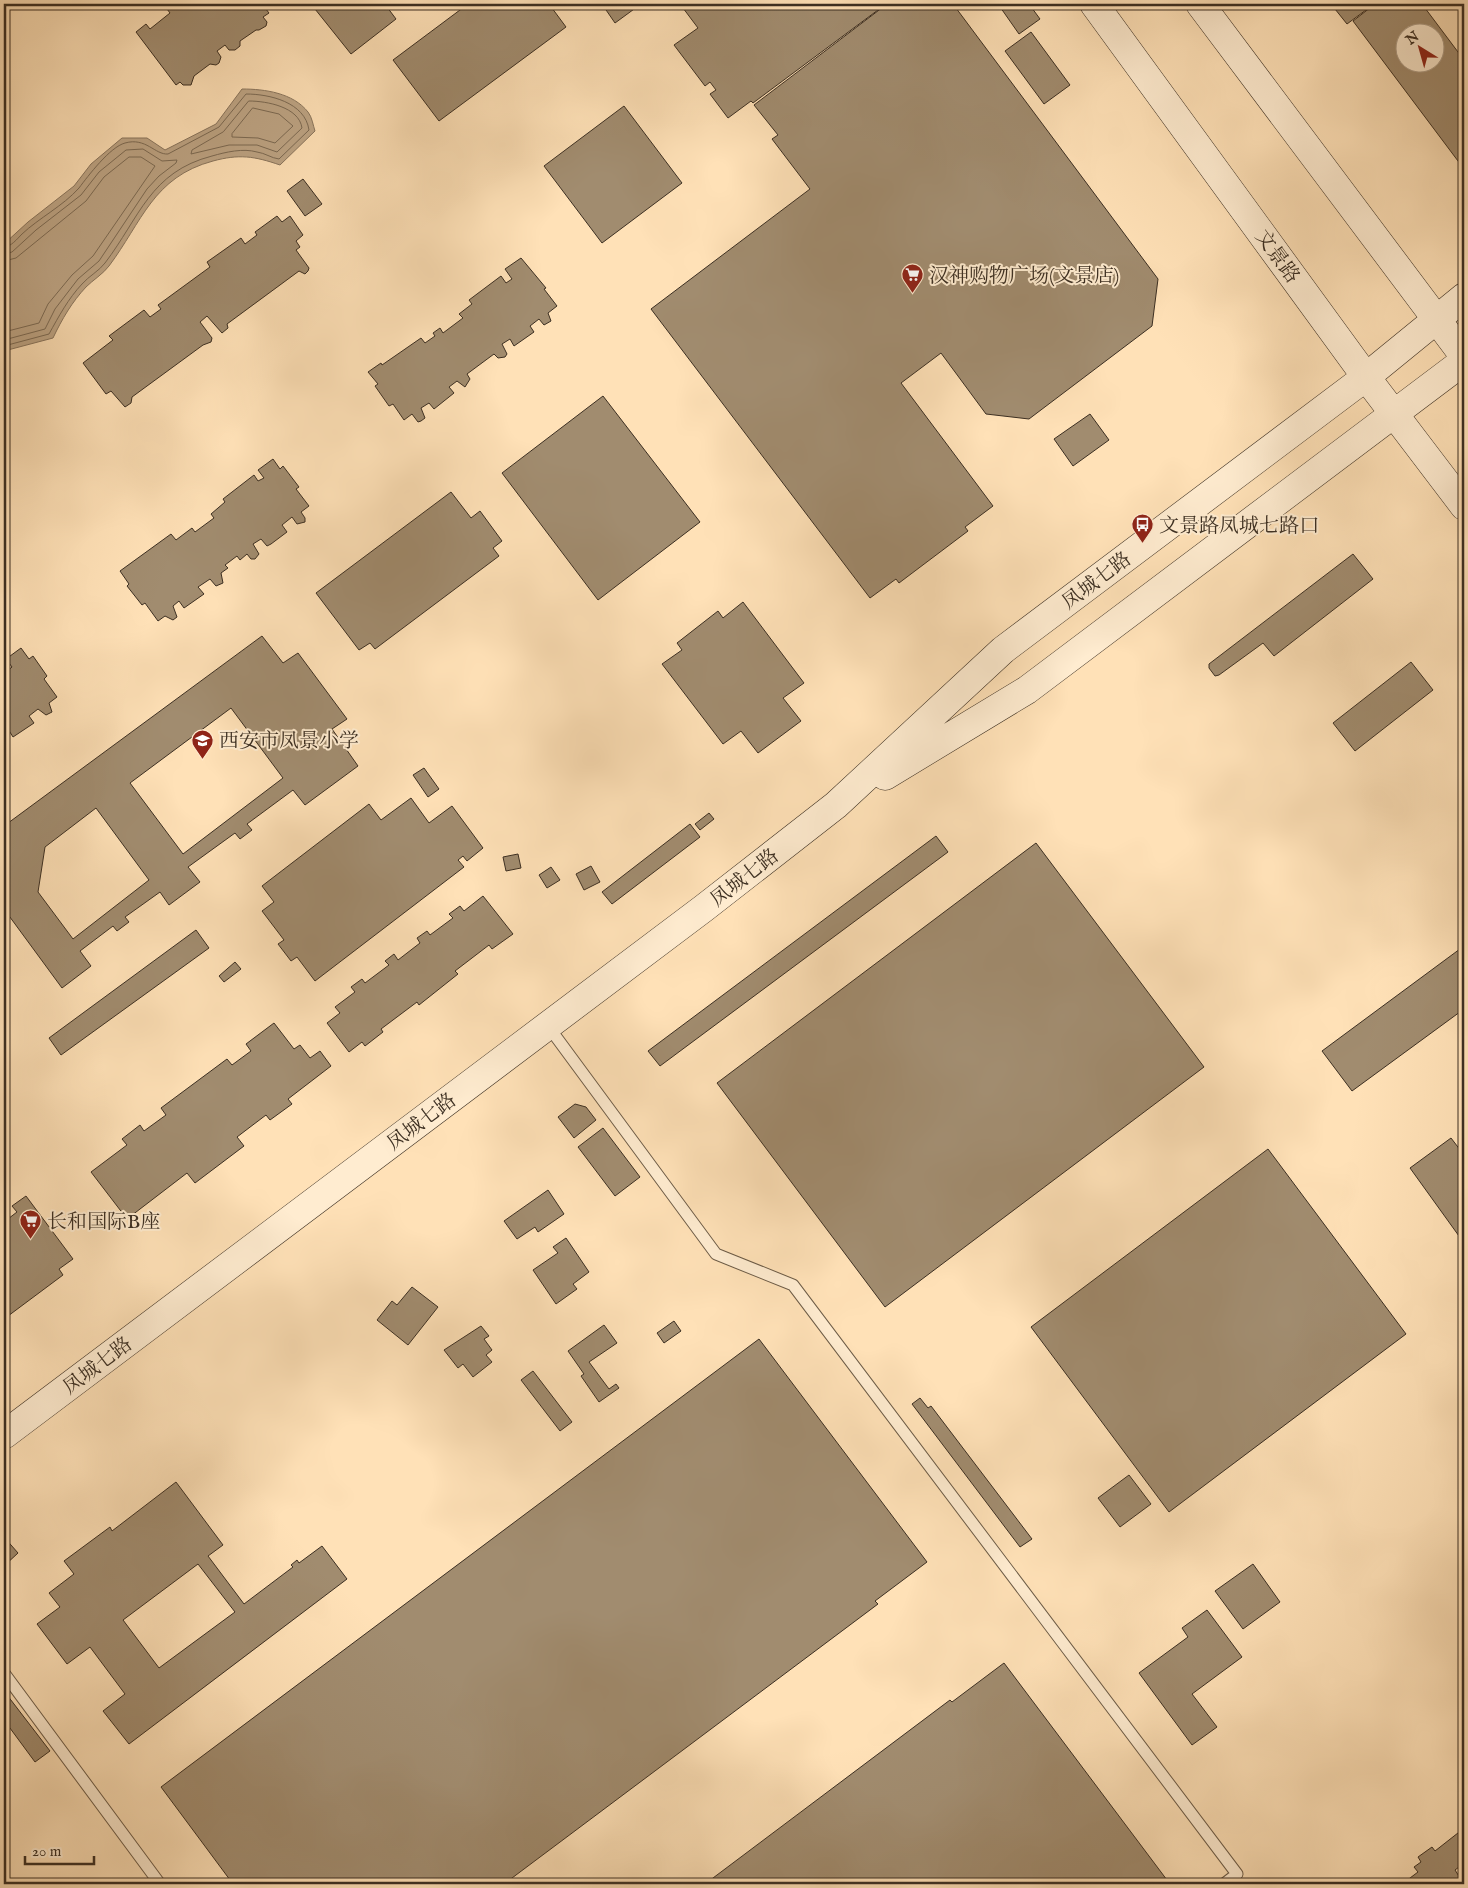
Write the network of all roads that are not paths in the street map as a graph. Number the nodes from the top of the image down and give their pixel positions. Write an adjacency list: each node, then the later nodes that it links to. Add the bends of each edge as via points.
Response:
1 (1094, 4): 7 (street, 文景路)
2 (1200, 4): 4 (street)
3 (1464, 298): 4 (street, 凤城七路)
4 (1436, 319): 5 (street); 7 (street, 凤城七路)
5 (1464, 356)
6 (1464, 361): 8 (street, 凤城七路)
7 (1366, 377): 8 (street, 文景路); 10 (street, 凤城七路, via 1002,650)
8 (1394, 414): 9 (street, 文景路); 10 (street, 凤城七路, via 1027,690)
9 (1464, 506)
10 (836, 805): 11 (street, 凤城七路)
11 (548, 1026): 12 (street, 凤城七路); 15 (lane, via 716,1254 793,1285 1238,1874)
12 (4, 1435)
13 (4, 1673): 14 (lane)
14 (160, 1884)
15 (1224, 1884)

